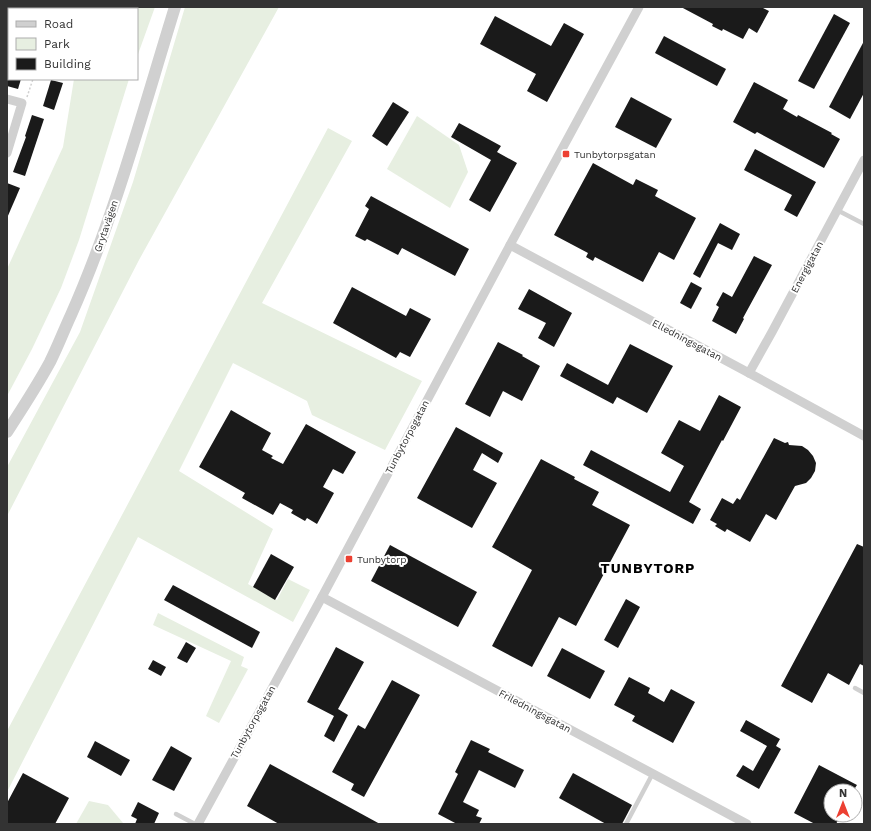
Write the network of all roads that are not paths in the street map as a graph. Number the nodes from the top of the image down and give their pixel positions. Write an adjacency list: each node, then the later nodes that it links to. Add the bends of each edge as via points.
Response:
1 (175, 7): 10 (street, Grytavägen, via 125,170 86,280 49,362)
2 (639, 7): 8 (street, Tunbytorpsgatan)
3 (7, 99): 4 (street, via 22,103)
4 (7, 153)
5 (864, 160): 6 (street, Energigatan)
6 (838, 210): 7 (lane); 9 (street, Energigatan)
7 (864, 224)
8 (510, 245): 9 (street, Elledningsgatan); 12 (street, Tunbytorpsgatan)
9 (749, 373): 11 (street, Elledningsgatan)
10 (7, 432)
11 (864, 436)
12 (322, 597): 15 (street, Friledningsgatan); 17 (street, Tunbytorpsgatan)
13 (855, 688): 14 (lane)
14 (864, 693)
15 (653, 773): 18 (lane); 19 (street, Friledningsgatan)
16 (176, 814): 17 (lane)
17 (196, 824)
18 (626, 824)
19 (747, 824)

